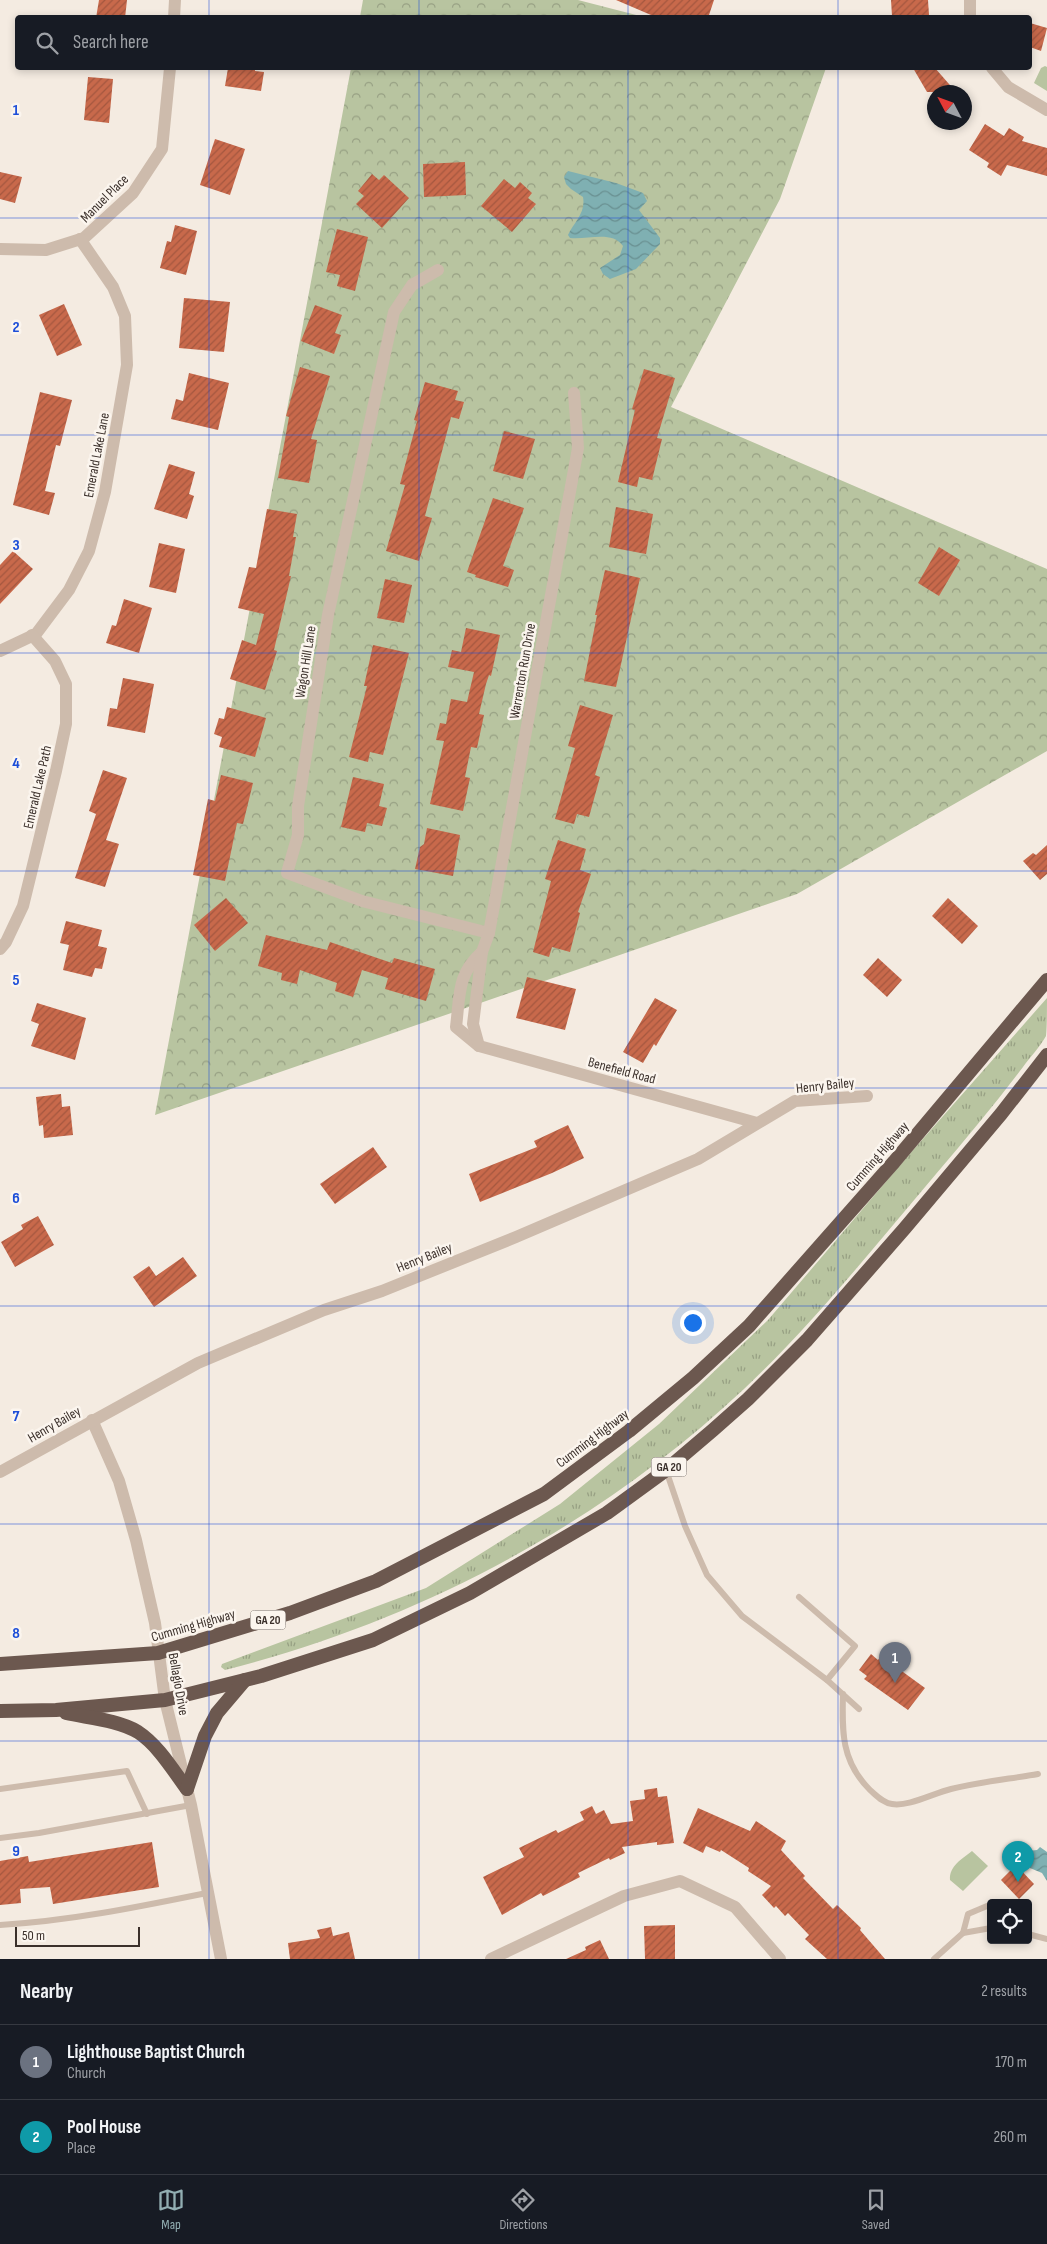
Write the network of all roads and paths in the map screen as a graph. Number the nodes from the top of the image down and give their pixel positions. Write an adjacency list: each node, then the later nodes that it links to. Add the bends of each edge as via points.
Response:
1 (175, 0): 3 (street)
2 (970, 0): 4 (street)
3 (174, 15)
4 (970, 15)
5 (170, 70): 8 (street, Manuel Place, via 162,149 133,193)
6 (994, 70): 7 (street, via 1008,87)
7 (1047, 110)
8 (80, 239): 9 (street, Manuel Place, via 46,250); 12 (street, Emerald Lake Lane, via 113,287 125,316 127,365 105,492 89,551 69,590)
9 (0, 249)
10 (438, 270): 14 (street, Wagon Hill Lane, via 412,285 394,312 328,615 298,806 298,834 287,873 362,901)
11 (574, 393): 14 (street, Warrenton Run Drive, via 578,448)
12 (32, 636): 13 (street, Emerald Lake Lane); 15 (street, Emerald Lake Path, via 55,661 66,684 66,724 23,906)
13 (0, 651)
14 (489, 932): 16 (street, Warrenton Run Drive)
15 (0, 949)
16 (482, 952): 18 (street, Warrenton Run Drive, via 470,963); 19 (street, Warrenton Run Drive)
17 (1047, 980): 28 (highway, Cumming Highway / GA 20, via 894,1162 749,1326 629,1431 544,1494 376,1581 290,1613)
18 (461, 982): 19 (street); 20 (street, Warrenton Run Drive, via 456,1027)
19 (478, 988): 20 (street, Warrenton Run Drive, via 473,1024)
20 (479, 1046): 23 (street, Benefield Road)
21 (1047, 1055): 25 (highway, GA 20, via 918,1213 807,1340 748,1399)
22 (867, 1096): 23 (street, Henry Bailey, via 795,1101)
23 (757, 1123): 24 (street, Henry Bailey, via 698,1159 382,1291 324,1310 198,1363)
24 (92, 1420): 26 (street, Henry Bailey); 28 (street, Bellagio Drive, via 122,1489 155,1623)
25 (666, 1470): 30 (highway, GA 20, via 607,1513 470,1592 373,1640); 31 (lane, via 685,1526 707,1575 742,1616)
26 (0, 1472)
27 (800, 1597): 31 (lane, via 855,1646)
28 (158, 1653): 29 (highway, Cumming Highway / GA 20); 33 (street, Bellagio Drive)
29 (0, 1664)
30 (245, 1680): 33 (highway, GA 20); 38 (highway, via 217,1712)
31 (827, 1680): 32 (lane)
32 (842, 1694): 34 (lane); 37 (lane, via 844,1746 852,1767 865,1785 890,1804 900,1805 951,1789)
33 (165, 1700): 35 (highway, GA 20); 38 (street, Bellagio Drive)
34 (860, 1709)
35 (56, 1710): 36 (highway, GA 20); 38 (highway, via 137,1732 158,1750)
36 (0, 1711)
37 (1038, 1774)
38 (187, 1789): 40 (street, Bellagio Drive)
39 (0, 1790): 41 (lane, via 127,1772)
40 (191, 1805): 41 (lane); 43 (street, Bellagio Drive)
41 (147, 1814): 42 (lane)
42 (0, 1838)
43 (207, 1893): 45 (lane, via 58,1921); 51 (street, Bellagio Drive)
44 (987, 1906): 47 (lane, via 968,1914)
45 (0, 1925)
46 (987, 1929): 47 (lane)
47 (963, 1933): 54 (lane)
48 (1032, 1935): 49 (lane)
49 (1047, 1939)
50 (509, 1955): 52 (street); 53 (street, via 624,1896 680,1881 735,1907)
51 (221, 1959)
52 (491, 1959)
53 (780, 1959)
54 (934, 1959)

